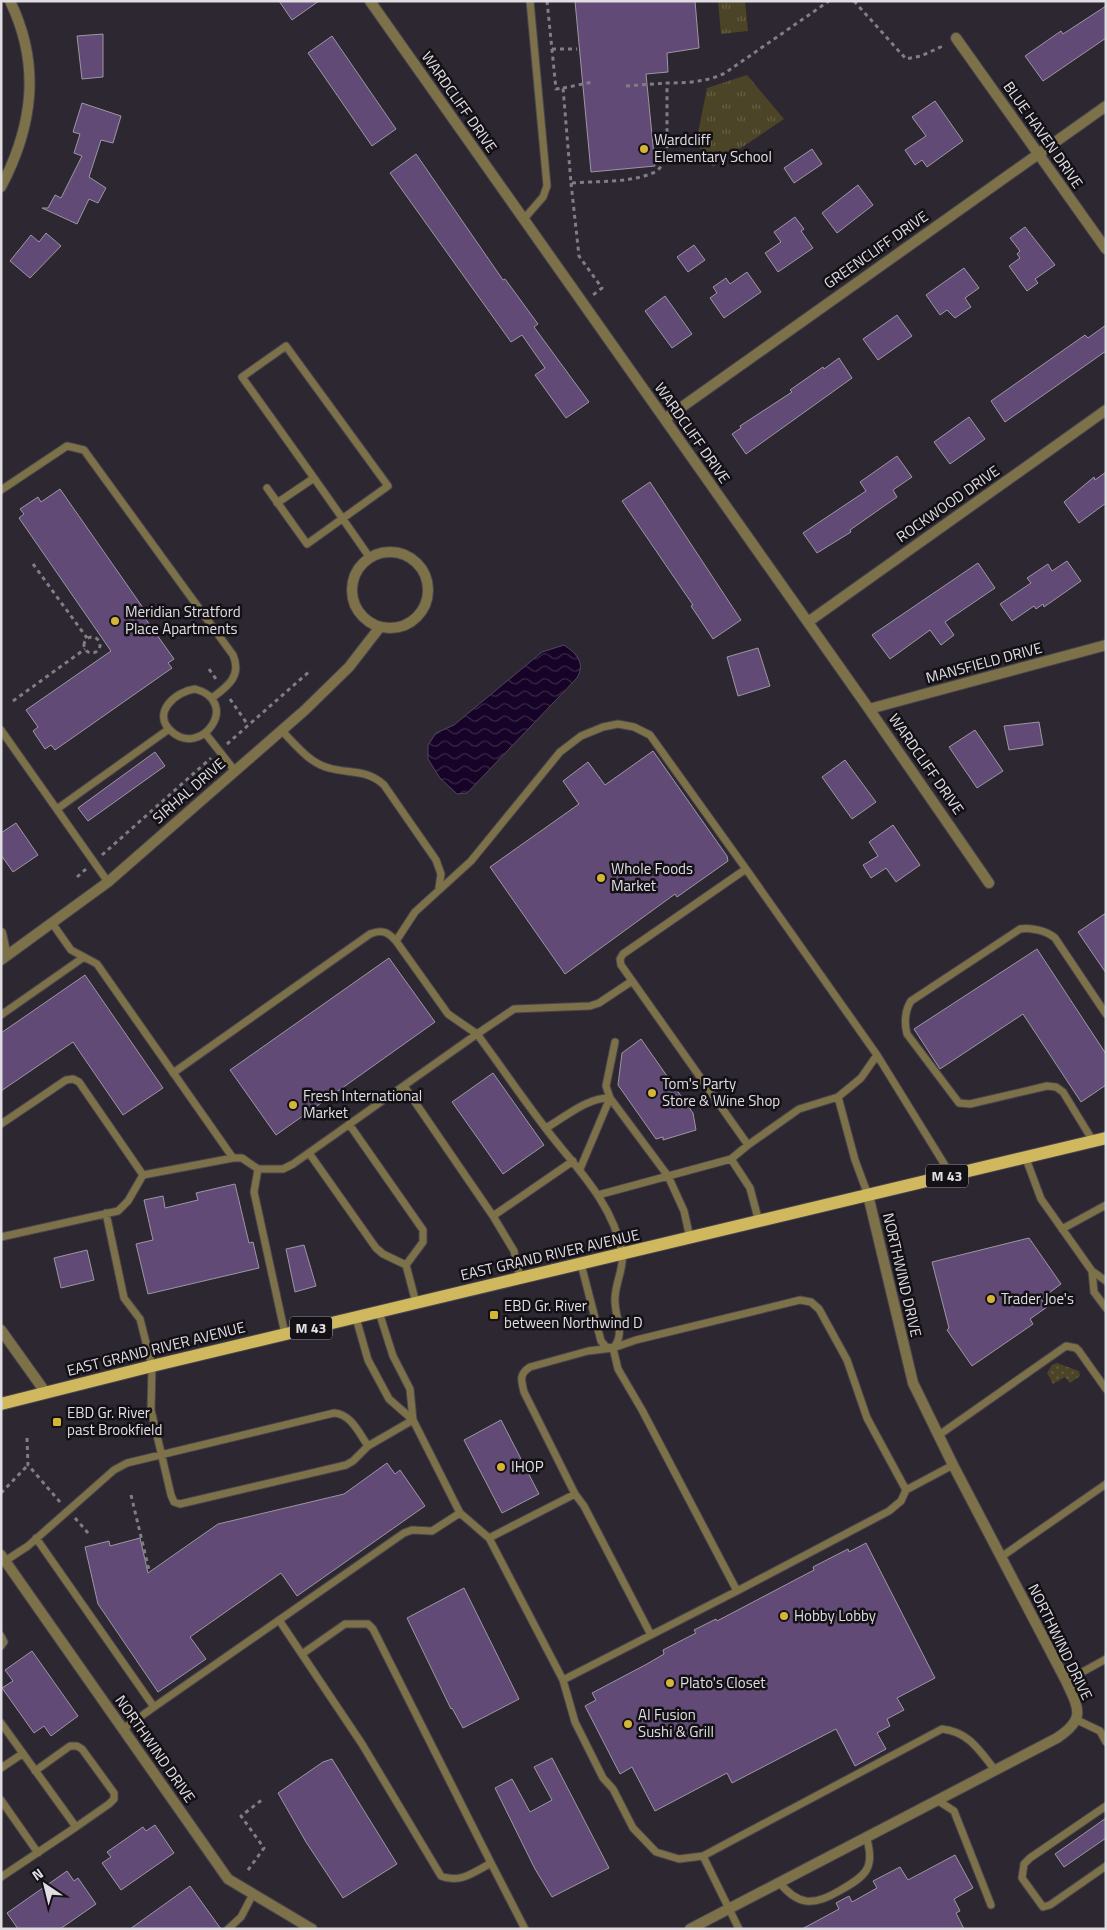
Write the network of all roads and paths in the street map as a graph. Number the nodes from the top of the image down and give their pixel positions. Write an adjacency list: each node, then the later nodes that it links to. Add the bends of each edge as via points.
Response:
1 (10, 1): 17 (street, via 31,75 29,113 17,157)
2 (370, 1): 18 (street, WARDCLIFF DRIVE)
3 (530, 1): 18 (lane, via 547,186 543,197)
4 (547, 1): 8 (path)
5 (829, 1): 11 (path, via 725,73 688,83)
6 (854, 1): 7 (path, via 906,59 921,56)
7 (956, 38): 15 (street, BLUE HAVEN DRIVE)
8 (552, 49): 9 (path); 13 (path, via 556,89)
9 (577, 49)
10 (593, 82): 13 (path)
11 (667, 83): 12 (path); 16 (path, via 667,155 664,164 654,173 630,178)
12 (626, 86)
13 (563, 88): 16 (path)
14 (1106, 106): 15 (street, GREENCLIFF DRIVE)
15 (1038, 154): 19 (street, BLUE HAVEN DRIVE); 22 (street, GREENCLIFF DRIVE)
16 (571, 183): 20 (path, via 579,256 602,288)
17 (1, 187)
18 (523, 220): 20 (street, WARDCLIFF DRIVE)
19 (1106, 249)
20 (582, 303): 22 (street, WARDCLIFF DRIVE)
21 (1106, 410): 30 (street, ROCKWOOD DRIVE)
22 (665, 419): 30 (street, WARDCLIFF DRIVE)
23 (314, 478): 26 (lane); 27 (lane); 27 (lane, via 242,377 286,346 388,486)
24 (266, 488): 26 (lane)
25 (1, 490): 36 (lane, via 67,446 84,450 233,655 237,671 234,680)
26 (277, 503): 27 (lane, via 307,544)
27 (342, 519): 28 (lane)
28 (370, 558): 31 (street, via 360,566 352,590 360,613); 31 (street, via 381,553 406,555 424,572 428,584 428,597 416,618 393,628)
29 (33, 564): 32 (path)
30 (808, 622): 38 (street, WARDCLIFF DRIVE)
31 (380, 627): 41 (street, SIRHAL DRIVE, via 328,689)
32 (87, 638): 34 (path); 34 (path, via 98,638 100,646 95,652 89,653)
33 (1106, 646): 38 (street, MANSFIELD DRIVE)
34 (85, 649): 37 (path)
35 (311, 670): 43 (path)
36 (212, 698): 39 (lane, via 205,691 194,688 177,695 165,711 164,720); 42 (lane, via 216,716)
37 (13, 701)
38 (869, 709): 50 (street, WARDCLIFF DRIVE)
39 (169, 729): 42 (lane, via 184,738 195,738); 45 (lane)
40 (1, 730): 45 (lane)
41 (282, 730): 44 (street, SIRHAL DRIVE); 51 (lane, via 315,763 362,772 384,785 436,860)
42 (205, 733): 43 (lane)
43 (219, 751): 44 (lane); 46 (path)
44 (235, 771): 49 (street, SIRHAL DRIVE)
45 (57, 809): 46 (lane)
46 (94, 862): 48 (path); 49 (lane)
47 (746, 868): 51 (lane, via 650,734 634,726 618,724 581,736 560,752 471,860); 57 (lane, via 623,954 620,965); 62 (lane)
48 (77, 877)
49 (108, 882): 52 (street, SIRHAL DRIVE)
50 (989, 883)
51 (440, 888): 54 (lane, via 410,918)
52 (52, 923): 55 (lane, via 71,950); 56 (street, SIRHAL DRIVE)
53 (1, 934): 56 (street)
54 (396, 941): 60 (lane, via 448,1014); 63 (lane, via 384,931 370,934)
55 (84, 956): 59 (lane); 63 (lane, via 97,964)
56 (4, 958)
57 (632, 980): 60 (lane, via 590,1006 514,1009); 72 (lane)
58 (1106, 1014): 71 (lane, via 1055,938 1026,928 907,1006 907,1034 959,1103 970,1104 1047,1086 1056,1087 1063,1092)
59 (1, 1015)
60 (477, 1034): 64 (lane); 69 (lane)
61 (615, 1042): 66 (lane, via 606,1086)
62 (877, 1055): 65 (lane, via 861,1078); 82 (lane)
63 (173, 1073): 75 (lane)
64 (404, 1086): 68 (lane); 87 (lane)
65 (838, 1097): 72 (lane, via 799,1109); 84 (lane)
66 (610, 1098): 69 (lane, via 590,1102); 79 (lane); 81 (lane)
67 (1, 1124): 80 (lane, via 66,1080 73,1079 79,1082)
68 (349, 1124): 73 (lane); 94 (lane, via 423,1230 423,1242)
69 (546, 1128): 77 (lane)
70 (1106, 1138): 71 (main road, EAST GRAND RIVER AVENUE / M 43)
71 (1093, 1141): 74 (main road, EAST GRAND RIVER AVENUE / M 43)
72 (748, 1145): 76 (lane)
73 (309, 1153): 78 (lane, via 283,1169); 94 (lane, via 376,1248)
74 (1025, 1156): 82 (main road, EAST GRAND RIVER AVENUE / M 43); 89 (lane, via 1041,1199)
75 (233, 1158): 78 (lane, via 242,1158); 80 (lane)
76 (731, 1159): 81 (lane); 88 (lane, via 750,1188)
77 (573, 1161): 79 (lane); 87 (lane)
78 (258, 1169): 103 (lane, via 254,1192)
79 (580, 1169): 83 (lane)
80 (142, 1176): 86 (lane, via 124,1207)
81 (668, 1176): 83 (lane); 91 (lane, via 684,1211)
82 (951, 1176): 84 (main road, EAST GRAND RIVER AVENUE / M 43)
83 (598, 1195): 92 (lane, via 615,1227)
84 (868, 1195): 88 (main road, EAST GRAND RIVER AVENUE / M 43); 110 (street, NORTHWIND DRIVE, via 913,1383)
85 (1106, 1205): 89 (lane)
86 (106, 1213): 90 (lane); 105 (lane, via 124,1298 140,1320)
87 (493, 1216): 96 (lane, via 514,1252)
88 (759, 1222): 91 (main road, EAST GRAND RIVER AVENUE / M 43)
89 (1062, 1229): 95 (lane)
90 (1, 1237)
91 (690, 1238): 92 (main road, EAST GRAND RIVER AVENUE / M 43)
92 (622, 1254): 93 (main road, EAST GRAND RIVER AVENUE / M 43); 104 (lane, via 614,1298 620,1335)
93 (581, 1264): 96 (main road, EAST GRAND RIVER AVENUE / M 43); 104 (lane, via 601,1341)
94 (406, 1265): 98 (lane)
95 (1092, 1271): 97 (lane); 99 (lane, via 1094,1292)
96 (520, 1278): 98 (main road, EAST GRAND RIVER AVENUE / M 43)
97 (1106, 1281)
98 (416, 1303): 100 (main road, EAST GRAND RIVER AVENUE / M 43)
99 (1106, 1308)
100 (379, 1312): 101 (main road, EAST GRAND RIVER AVENUE / M 43); 109 (lane, via 393,1356 410,1389)
101 (356, 1318): 103 (main road, EAST GRAND RIVER AVENUE / M 43); 109 (lane, via 368,1360 389,1399)
102 (1, 1330): 107 (street)
103 (285, 1334): 105 (main road, EAST GRAND RIVER AVENUE / M 43)
104 (613, 1348): 117 (lane, via 800,1300 811,1302 819,1309 847,1360 867,1418); 119 (lane, via 530,1366 523,1371 521,1378 524,1392); 129 (lane, via 622,1376)
105 (152, 1366): 107 (main road, EAST GRAND RIVER AVENUE / M 43); 113 (lane, via 151,1410)
106 (1106, 1389): 110 (lane, via 1079,1351 1066,1346)
107 (46, 1393): 108 (main road, EAST GRAND RIVER AVENUE / M 43)
108 (1, 1404)
109 (412, 1420): 112 (lane); 122 (lane)
110 (938, 1435): 115 (street, NORTHWIND DRIVE)
111 (27, 1438): 114 (path)
112 (368, 1446): 113 (lane, via 348,1418 334,1413); 113 (lane, via 346,1465 180,1504 171,1496)
113 (161, 1455): 121 (lane, via 127,1463 114,1470)
114 (28, 1465): 118 (path); 121 (path)
115 (953, 1465): 117 (lane); 126 (street, NORTHWIND DRIVE)
116 (1106, 1484): 126 (lane)
117 (906, 1490): 129 (lane, via 901,1501 889,1511)
118 (1, 1493)
119 (575, 1494): 125 (lane); 131 (lane)
120 (131, 1495): 128 (path)
121 (68, 1511): 123 (path); 124 (lane)
122 (460, 1513): 125 (lane); 130 (lane, via 432,1531 404,1533)
123 (88, 1533)
124 (36, 1538): 127 (lane); 138 (lane)
125 (489, 1538): 136 (lane)
126 (1001, 1557): 137 (street, NORTHWIND DRIVE)
127 (3, 1558): 141 (street, NORTHWIND DRIVE)
128 (149, 1570)
129 (737, 1591): 131 (lane)
130 (280, 1620): 134 (lane); 138 (lane)
131 (651, 1634): 136 (lane)
132 (1, 1636): 133 (lane, via 4,1642)
133 (1, 1646)
134 (302, 1654): 156 (lane, via 362,1744 441,1876 450,1880 464,1878); 156 (lane, via 345,1624 368,1624 373,1629)
135 (1105, 1661): 137 (lane)
136 (563, 1680): 155 (lane, via 575,1722 633,1828 656,1852 679,1859)
137 (1066, 1680): 139 (street, NORTHWIND DRIVE, via 1076,1702)
138 (154, 1707): 141 (lane)
139 (1077, 1720): 142 (lane); 146 (street, NORTHWIND DRIVE, via 1070,1730 1057,1738)
140 (1, 1723): 144 (lane)
141 (123, 1729): 161 (street, NORTHWIND DRIVE, via 228,1879)
142 (1103, 1729): 143 (lane)
143 (1106, 1742)
144 (22, 1754): 145 (lane); 147 (lane)
145 (1, 1768)
146 (995, 1770): 150 (street, NORTHWIND DRIVE); 155 (lane, via 970,1740 957,1731 942,1729)
147 (35, 1771): 152 (lane); 152 (lane, via 70,1746 82,1749 114,1793 114,1799)
148 (263, 1799): 158 (path, via 242,1816 264,1848)
149 (1, 1800): 154 (lane)
150 (936, 1800): 153 (street, NORTHWIND DRIVE); 162 (lane, via 954,1811)
151 (1106, 1806): 157 (lane, via 1030,1858 1024,1864 1022,1878 1043,1907)
152 (76, 1827): 154 (lane)
153 (866, 1836): 160 (street, NORTHWIND DRIVE); 160 (lane, via 870,1849 868,1868 861,1879 822,1901 802,1901 789,1895)
154 (38, 1853): 159 (lane)
155 (702, 1856): 163 (lane)
156 (490, 1863): 166 (lane)
157 (1106, 1866)
158 (248, 1870)
159 (1, 1877)
160 (779, 1882): 163 (street, NORTHWIND DRIVE)
161 (253, 1894): 164 (lane, via 240,1917); 165 (street, NORTHWIND DRIVE)
162 (991, 1905)
163 (729, 1909): 167 (street, NORTHWIND DRIVE); 168 (lane)
164 (228, 1929)
165 (312, 1929)
166 (526, 1929)
167 (690, 1929)
168 (739, 1929)

